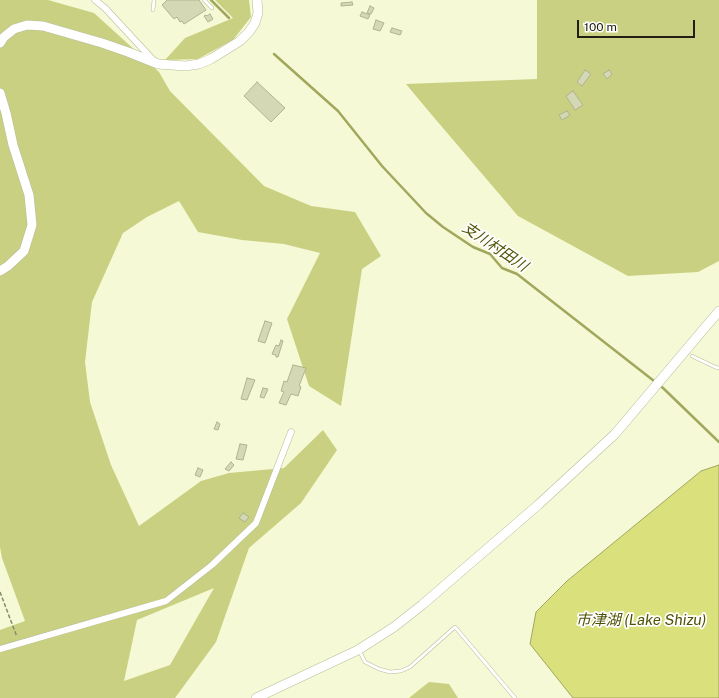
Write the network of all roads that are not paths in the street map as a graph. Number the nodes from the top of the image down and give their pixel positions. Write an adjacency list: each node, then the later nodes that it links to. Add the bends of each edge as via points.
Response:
1 (95, 0): 8 (street)
2 (154, 0): 6 (lane)
3 (204, 0): 5 (lane)
4 (257, 0): 8 (street, via 258,13 255,23 240,41 199,64)
5 (212, 8)
6 (153, 10)
7 (0, 43): 8 (street, via 14,29 27,25 43,26 115,47)
8 (158, 64)
9 (0, 93): 10 (street, via 29,195 32,225 24,251)
10 (0, 270)
11 (719, 310): 16 (street, via 615,434 538,505 394,627)
12 (692, 356): 13 (lane)
13 (719, 368)
14 (292, 432): 15 (street, via 256,523 212,565 166,601)
15 (0, 649)
16 (358, 650): 17 (street); 18 (lane, via 365,662 379,669 401,671 410,667 455,627)
17 (256, 698)
18 (515, 698)

